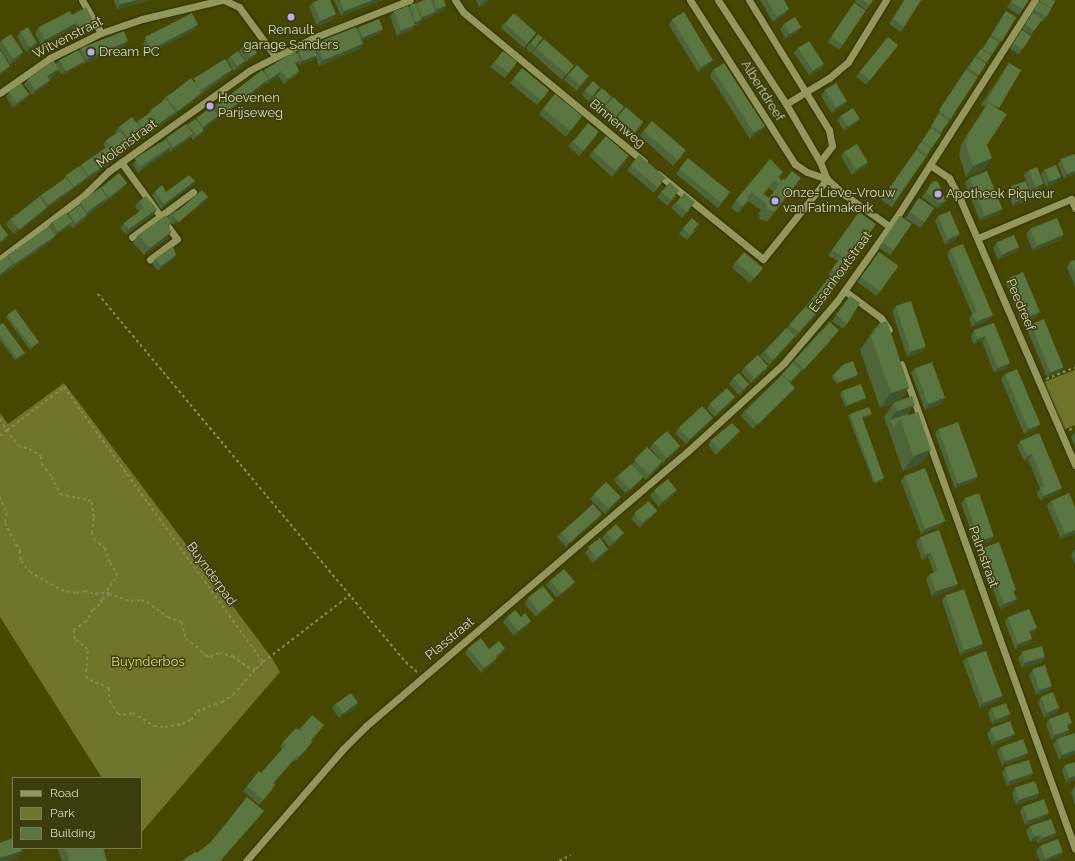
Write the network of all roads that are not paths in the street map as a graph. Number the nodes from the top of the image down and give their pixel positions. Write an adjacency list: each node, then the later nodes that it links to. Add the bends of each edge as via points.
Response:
1 (82, 0): 10 (street)
2 (223, 0): 10 (street, Witvenstraat, via 142,19); 11 (street, via 240,7)
3 (410, 0): 11 (street, Molenstraat)
4 (455, 0): 18 (street, Binnenweg, via 463,12 764,259)
5 (690, 0): 18 (street, Albertdreef, via 795,164 807,172)
6 (718, 0): 14 (street, Albertdreef)
7 (749, 0): 13 (street)
8 (886, 0): 13 (street, via 848,62)
9 (1035, 0): 17 (street, Essenhoutstraat)
10 (101, 32): 12 (street, Witvenstraat, via 50,58)
11 (275, 56): 15 (street, Molenstraat, via 250,70)
12 (0, 93)
13 (805, 93): 14 (street); 16 (street, via 829,130 832,146)
14 (786, 104): 16 (street, Albertdreef)
15 (121, 162): 21 (street); 25 (street, Molenstraat, via 82,197)
16 (820, 162): 18 (street, Albertdreef)
17 (930, 165): 22 (street, Essenhoutstraat); 24 (street, Peedreef, via 949,178)
18 (827, 179): 22 (street, Albertdreef, via 845,196)
19 (193, 192): 21 (street)
20 (1075, 208): 24 (street, via 1071,199)
21 (161, 216): 23 (street); 26 (street, via 177,239)
22 (889, 226): 27 (street, Essenhoutstraat)
23 (132, 237)
24 (978, 238): 31 (street, Peedreef)
25 (0, 259)
26 (150, 259)
27 (845, 291): 28 (street, via 881,318); 30 (street, Essenhoutstraat, via 784,363)
28 (892, 338)
29 (897, 353): 32 (street, Palmstraat)
30 (687, 452): 33 (street, Plasstraat, via 366,726)
31 (1075, 465)
32 (1075, 849)
33 (246, 861)

